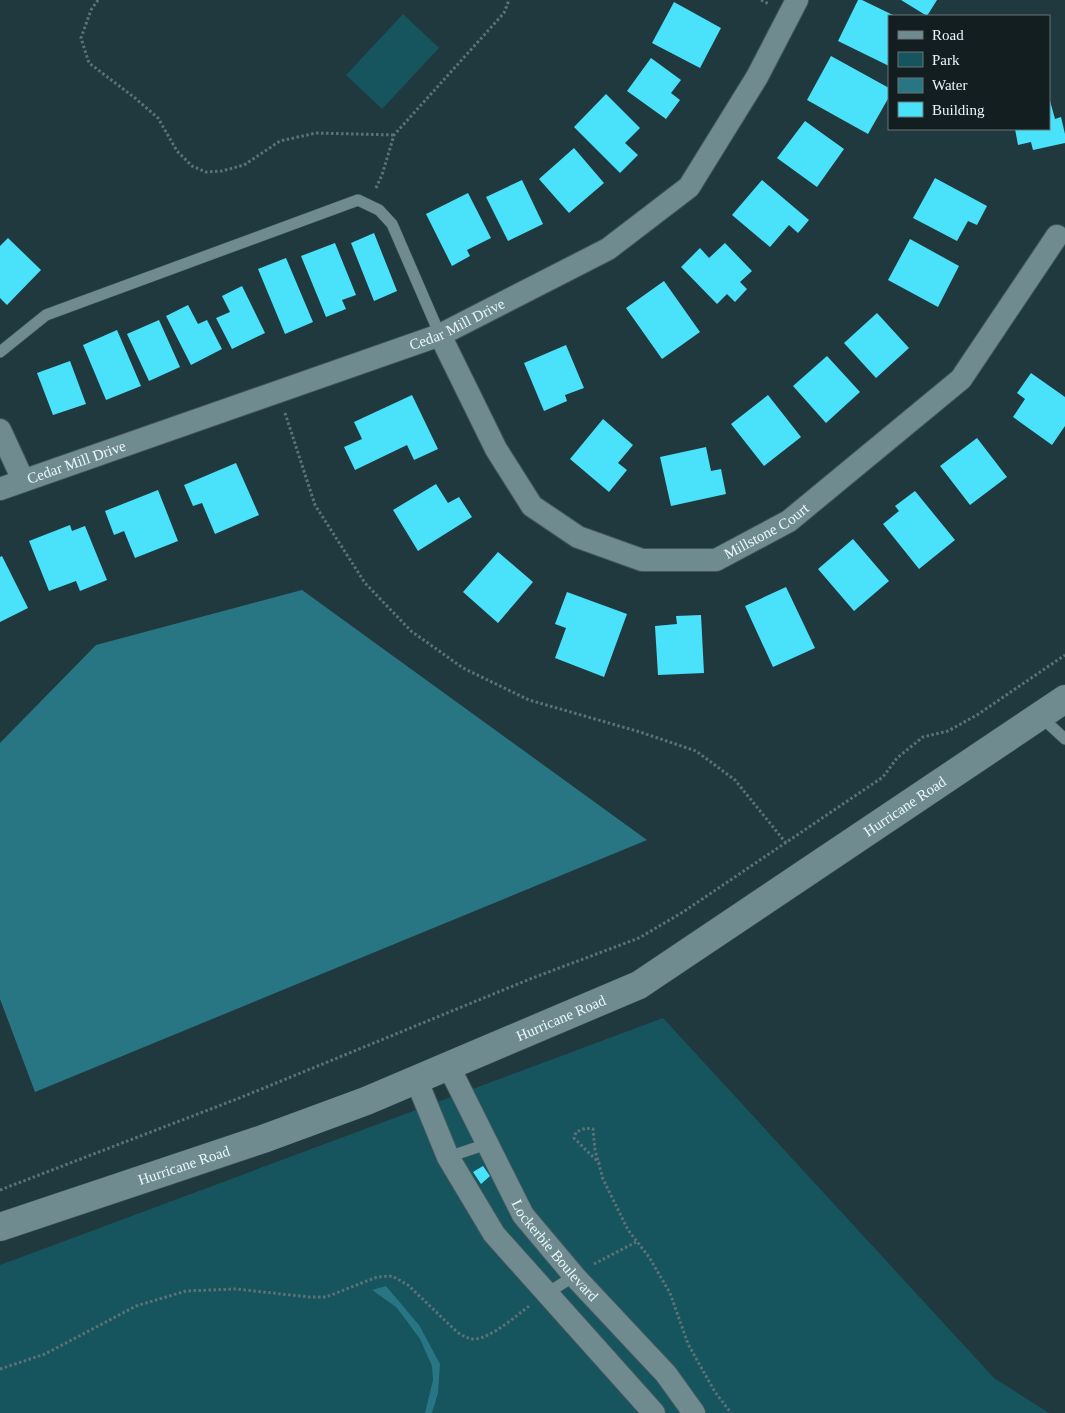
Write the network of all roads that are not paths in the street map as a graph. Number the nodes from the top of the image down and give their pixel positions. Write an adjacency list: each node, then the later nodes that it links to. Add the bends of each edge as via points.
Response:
1 (797, 0): 3 (street, Cedar Mill Drive, via 757,77 689,187 608,249)
2 (1057, 236): 3 (street, Millstone Court, via 961,379 789,522 716,560 642,560 578,537 532,506 496,449)
3 (440, 334): 4 (lane, via 392,224 379,210 358,200 46,315); 6 (street, Cedar Mill Drive)
4 (0, 352)
5 (0, 430): 6 (street)
6 (23, 480): 7 (street, Cedar Mill Drive)
7 (0, 489)
8 (1065, 699): 9 (street, Hurricane Road)
9 (1040, 716): 10 (lane); 11 (street, Hurricane Road, via 639,985)
10 (1065, 739)
11 (448, 1065): 12 (street, Hurricane Road); 13 (street, Lockerbie Boulevard)
12 (416, 1080): 14 (street); 15 (street, Hurricane Road, via 263,1139)
13 (488, 1144): 14 (lane); 16 (street, Lockerbie Boulevard, via 523,1215)
14 (448, 1157): 17 (street, via 494,1234)
15 (0, 1227)
16 (574, 1276): 17 (lane); 19 (street, Lockerbie Boulevard, via 666,1374)
17 (539, 1299): 18 (street)
18 (654, 1413)
19 (694, 1413)

